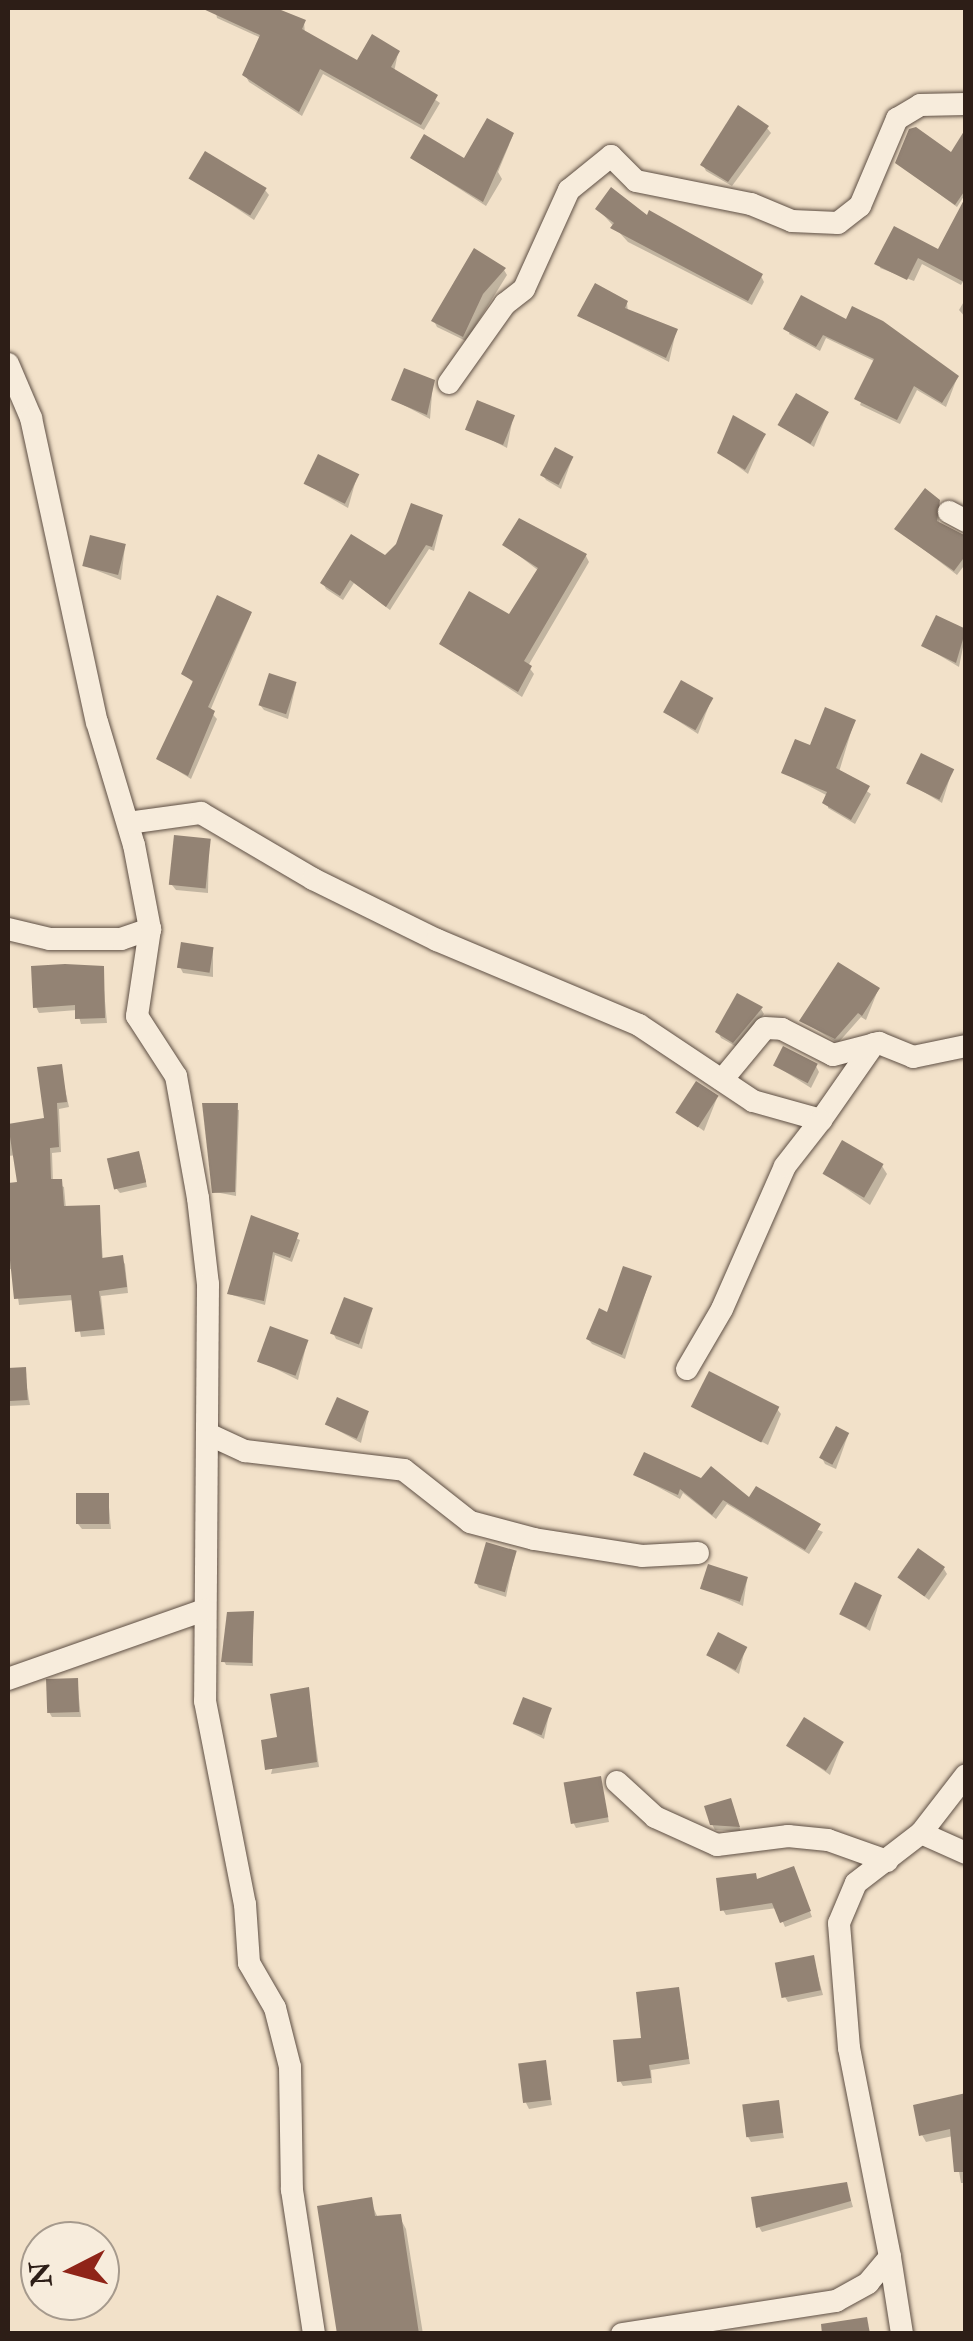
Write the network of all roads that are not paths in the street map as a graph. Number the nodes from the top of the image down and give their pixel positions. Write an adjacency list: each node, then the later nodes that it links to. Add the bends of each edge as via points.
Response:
1 (966, 104): 3 (street, via 920,105 897,120 860,206 838,224 792,221 752,204 636,181 610,156 569,190 524,289 505,304)
2 (8, 364): 4 (street, via 31,418 97,722)
3 (449, 383)
4 (128, 823): 5 (street); 9 (street, via 202,813 312,879 436,940 525,972 638,1026)
5 (150, 928): 6 (street, via 121,939 50,939); 12 (street, via 137,1016 176,1076 198,1198 208,1284)
6 (8, 929)
7 (874, 1044): 8 (street, via 924,1057); 9 (street, via 833,1055 766,1028); 10 (street)
8 (966, 1046)
9 (722, 1080): 10 (street, via 754,1101)
10 (821, 1120): 11 (street, via 785,1166 722,1310)
11 (686, 1370)
12 (208, 1434): 13 (street, via 245,1451 404,1470 470,1522 534,1539 642,1556); 14 (street)
13 (698, 1553)
14 (204, 1610): 15 (street); 22 (street, via 205,1701 246,1904 249,1963 275,2008 290,2068 292,2190)
15 (8, 1680)
16 (966, 1775): 18 (street)
17 (617, 1782): 20 (street, via 655,1817 716,1845 788,1836 828,1840)
18 (921, 1833): 19 (street); 20 (street)
19 (966, 1853)
20 (887, 1861): 21 (street, via 856,1883 839,1922 848,2048)
21 (890, 2257): 23 (street, via 868,2283 836,2300); 24 (street)
22 (314, 2334)
23 (622, 2334)
24 (902, 2334)

